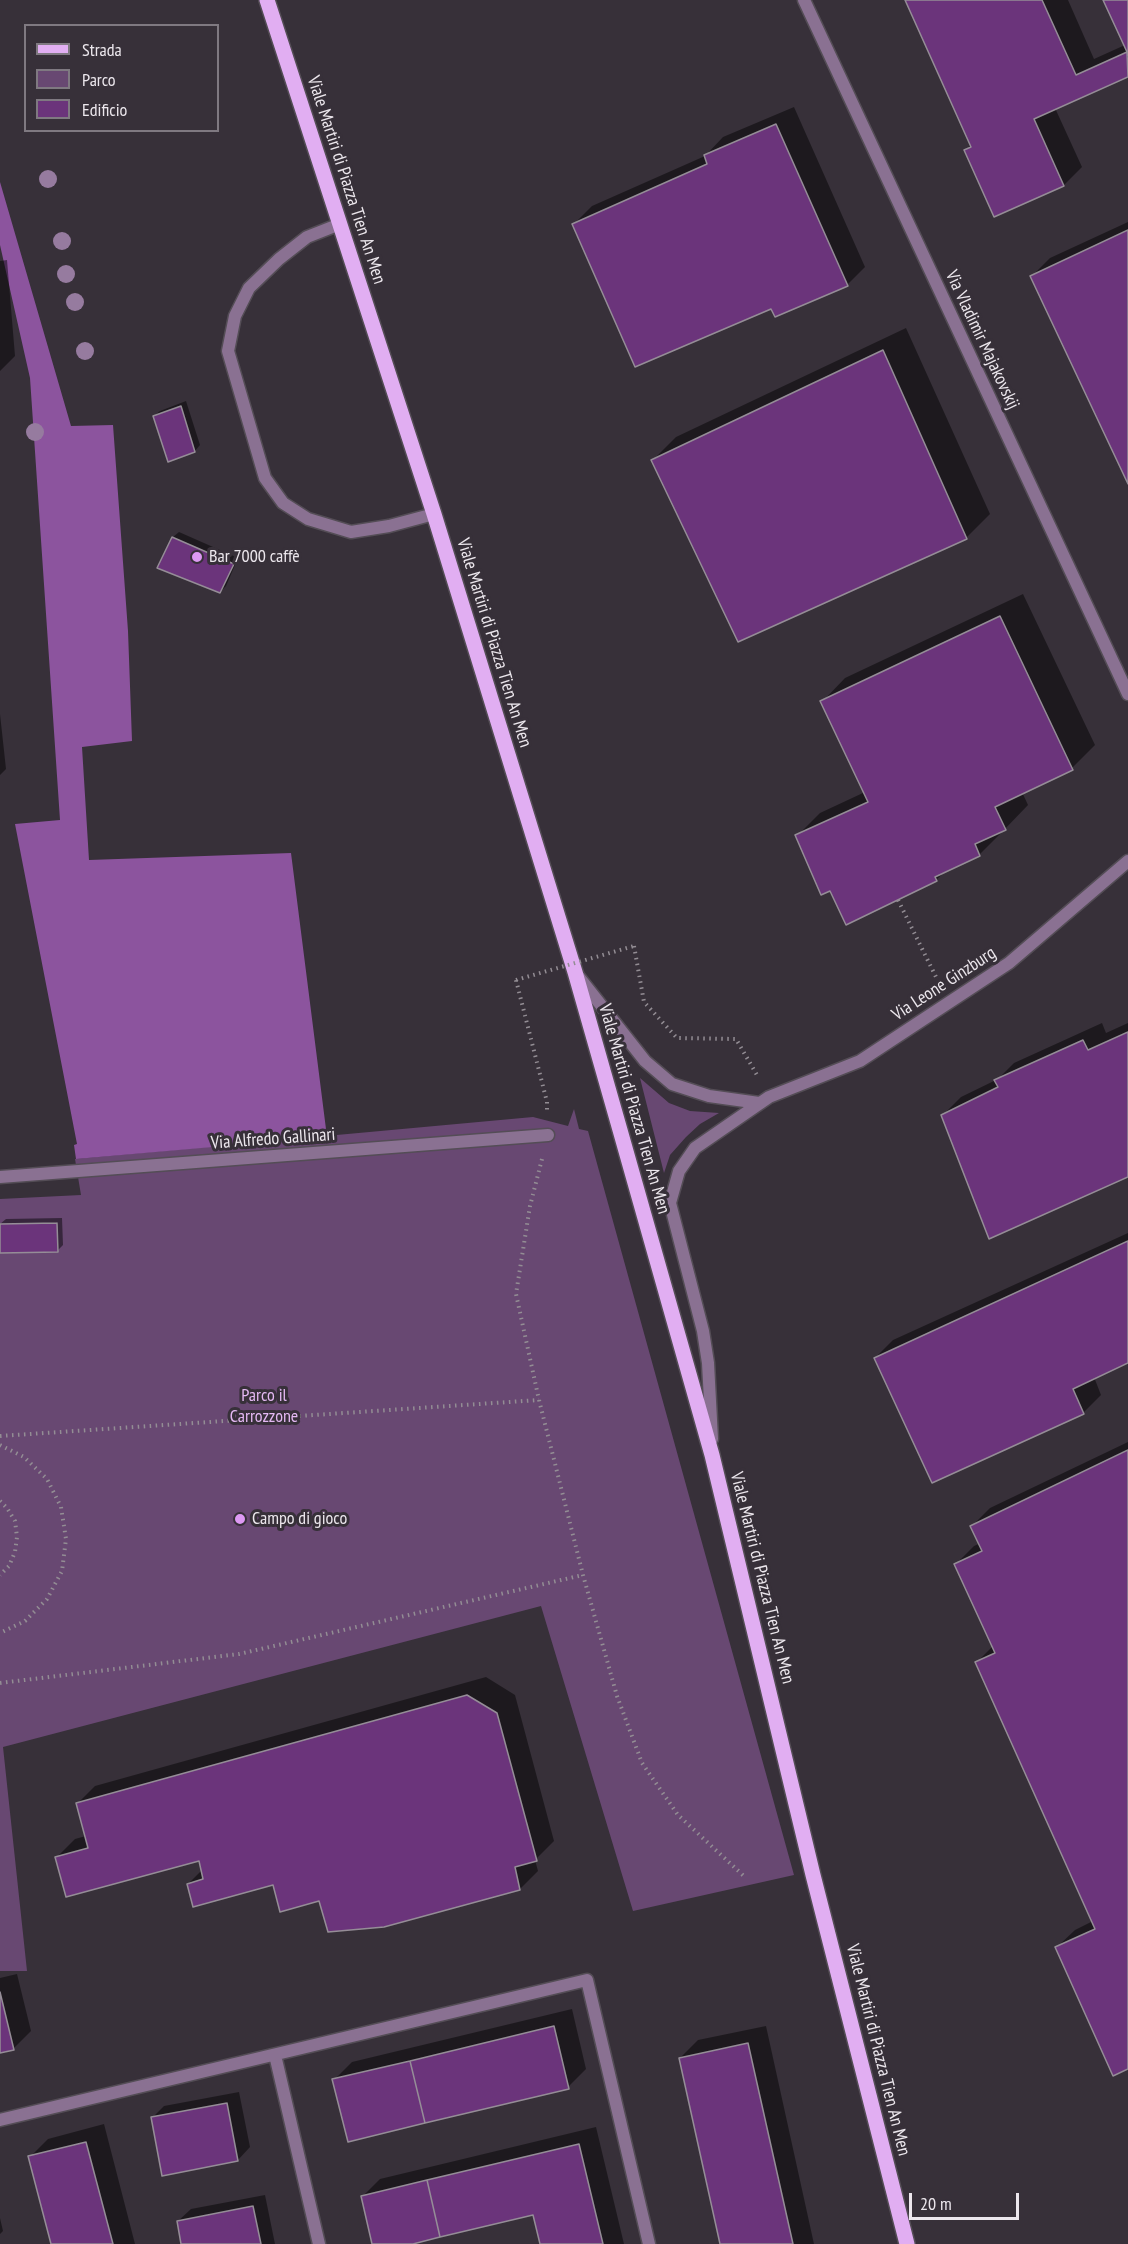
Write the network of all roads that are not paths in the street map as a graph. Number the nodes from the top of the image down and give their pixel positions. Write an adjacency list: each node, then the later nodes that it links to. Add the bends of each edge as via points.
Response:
1 (267, 0): 3 (main road, Viale Martiri di Piazza Tien An Men)
2 (804, 0): 5 (street, Via Vladimir Majakovskij)
3 (340, 224): 4 (main road, Viale Martiri di Piazza Tien An Men); 4 (street, via 307,237 279,259 249,288 235,316 228,351 265,478 283,503 308,519 351,532)
4 (434, 514): 7 (main road, Viale Martiri di Piazza Tien An Men)
5 (1128, 694)
6 (1128, 861): 8 (street, Via Leone Ginzburg, via 1009,963 949,1003 860,1061)
7 (575, 972): 8 (street, Via Leone Ginzburg, via 645,1060 672,1084 709,1096); 11 (main road, Viale Martiri di Piazza Tien An Men)
8 (764, 1100): 11 (street, Via Leone Ginzburg, via 695,1148 679,1171 670,1203 704,1331)
9 (548, 1135): 10 (street, Via Alfredo Gallinari)
10 (0, 1177)
11 (712, 1455): 16 (main road, Viale Martiri di Piazza Tien An Men)
12 (275, 2055): 13 (street); 14 (street); 15 (street, via 587,1980)
13 (0, 2120)
14 (319, 2244)
15 (649, 2244)
16 (907, 2244)

